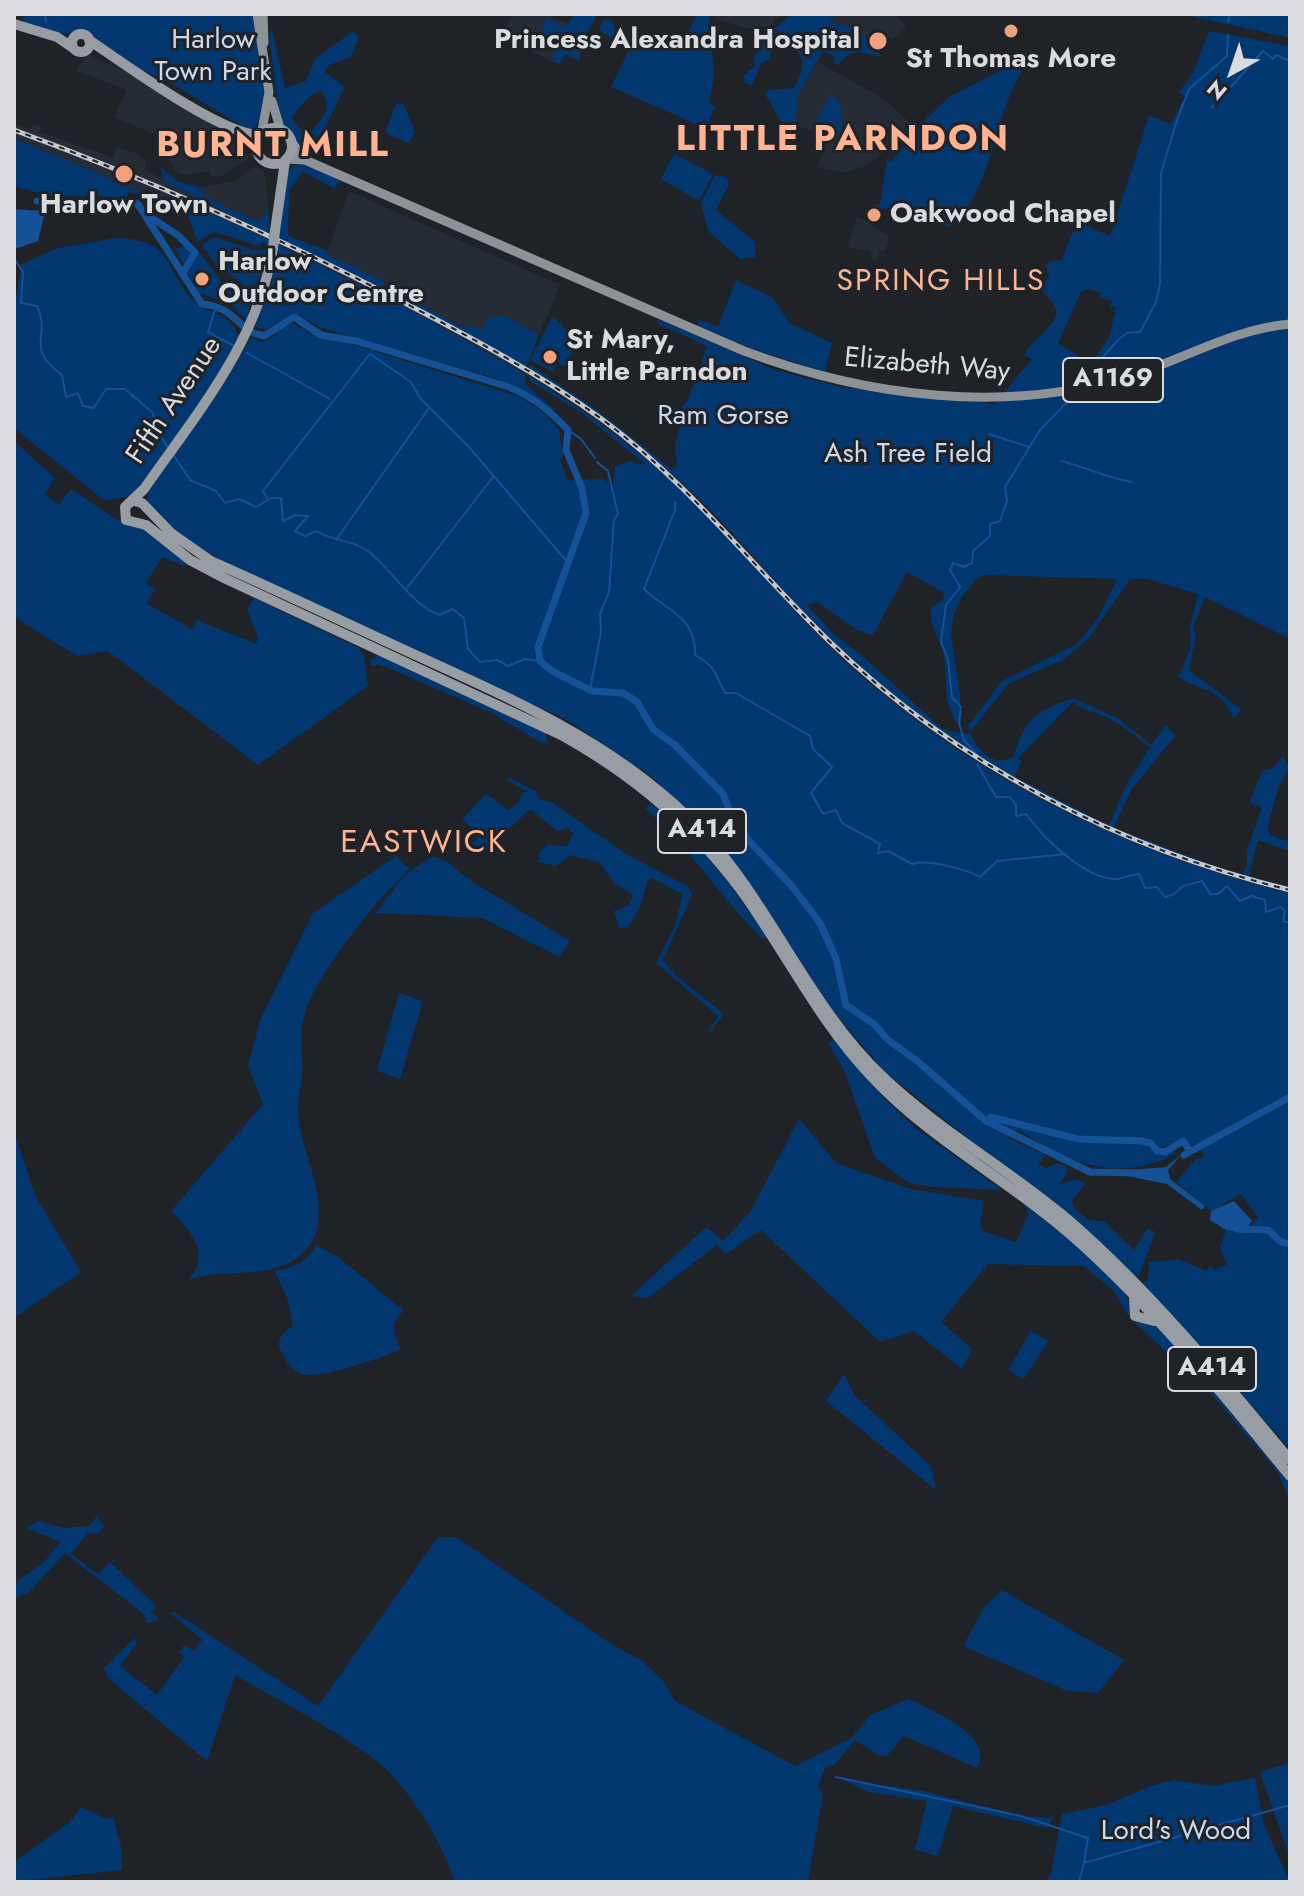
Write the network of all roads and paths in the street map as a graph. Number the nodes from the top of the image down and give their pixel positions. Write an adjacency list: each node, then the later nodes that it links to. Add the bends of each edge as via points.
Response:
1 (260, 14): 5 (main road); 6 (main road, via 269,92)
2 (14, 24): 3 (highway)
3 (74, 42): 4 (highway, via 81,52); 4 (highway, via 83,34)
4 (88, 45): 7 (highway)
5 (280, 128): 6 (highway); 8 (highway)
6 (261, 133): 7 (highway); 9 (highway)
7 (244, 135): 9 (highway)
8 (290, 140): 10 (main road, Elizabeth Way / A1169); 12 (highway)
9 (256, 150): 11 (highway)
10 (306, 160): 12 (main road); 14 (main road, Elizabeth Way / A1169, via 744,351 809,374 871,387 981,396 1072,392 1134,375 1230,336)
11 (268, 163): 12 (highway); 13 (highway, Fifth Avenue)
12 (285, 164): 13 (highway, Fifth Avenue)
13 (277, 199): 15 (highway, Fifth Avenue, bridge, via 273,248 251,325 144,489)
14 (1290, 324)
15 (140, 504): 16 (highway); 16 (highway, via 127,504 124,514 130,523); 17 (highway, A414, via 211,561 565,726 650,782 734,869 827,1011 878,1072 925,1115 1092,1241)
16 (141, 523): 18 (highway, A414, via 216,574 548,728 640,786 728,873 836,1035 871,1077 935,1134 1061,1227 1159,1324)
17 (1290, 1460)
18 (1290, 1476)

